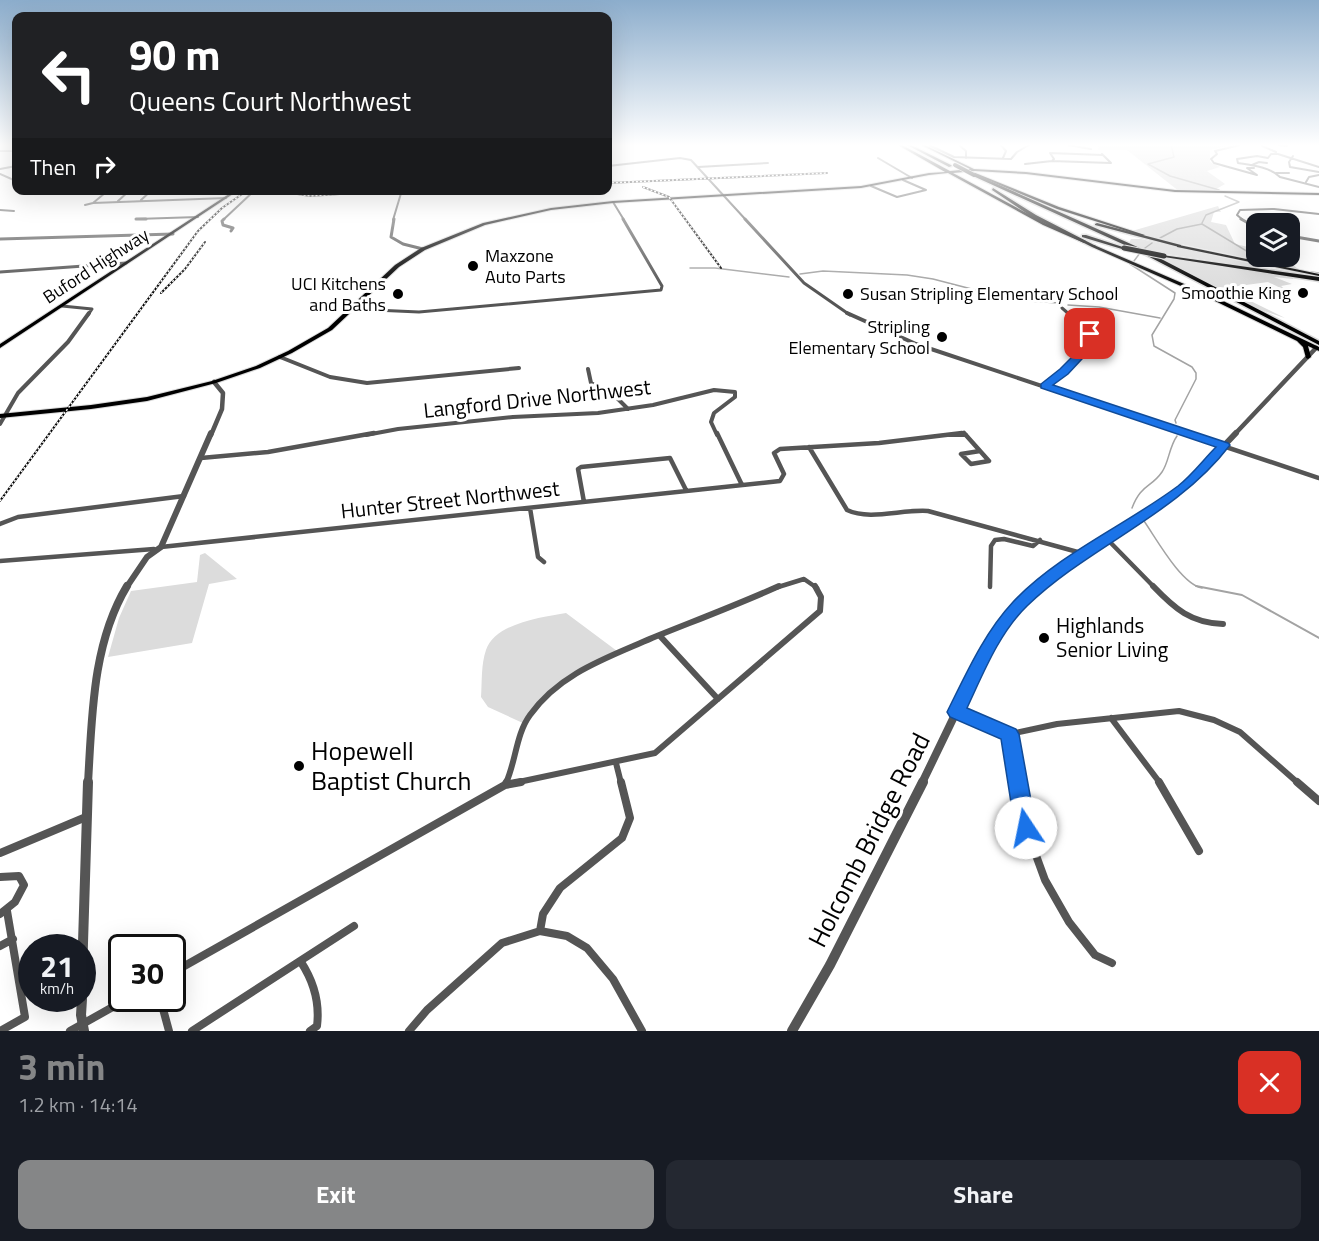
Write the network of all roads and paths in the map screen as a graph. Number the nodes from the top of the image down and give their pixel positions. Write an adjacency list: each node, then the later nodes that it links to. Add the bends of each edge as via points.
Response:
1 (754, 193): 16 (main road)
2 (888, 193): 3 (street, via 897,197)
3 (913, 193)
4 (996, 193): 36 (main road, via 1044,224)
5 (999, 193): 30 (highway)
6 (1012, 193): 23 (highway)
7 (1023, 193): 37 (main road, via 1065,211)
8 (1263, 193): 9 (main road)
9 (1299, 193)
10 (103, 195): 21 (street)
11 (125, 195): 19 (street)
12 (146, 195): 18 (street)
13 (230, 195): 17 (main road, Buford Highway)
14 (250, 195): 31 (street, via 222,221 233,228)
15 (401, 195): 38 (street, via 391,237)
16 (723, 195): 20 (main road); 54 (street, via 824,300 863,324)
17 (226, 198): 18 (street); 27 (main road, Buford Highway)
18 (141, 200): 19 (street)
19 (117, 202): 21 (street)
20 (614, 202): 38 (main road, via 509,217 454,234); 44 (street, via 661,290 419,312)
21 (93, 203): 22 (street)
22 (86, 205)
23 (1042, 206): 37 (highway); 46 (highway, via 1140,250)
24 (0, 210): 25 (street)
25 (14, 212)
26 (1319, 214): 29 (street, via 1240,210 1237,215)
27 (198, 217): 28 (street); 32 (main road, Buford Highway)
28 (136, 219)
29 (1246, 222)
30 (1053, 225): 36 (highway); 41 (highway, bridge, via 1124,248 1164,256)
31 (231, 231)
32 (173, 234): 34 (street); 39 (main road, Buford Highway)
33 (1300, 238): 35 (street)
34 (0, 239)
35 (1319, 241)
36 (1094, 246): 46 (main road)
37 (1179, 246): 41 (main road)
38 (423, 249): 44 (main road, via 397,266)
39 (128, 263): 40 (street); 42 (main road, Buford Highway)
40 (0, 272)
41 (1319, 277)
42 (62, 306): 47 (main road, Buford Highway); 56 (street, via 92,309 68,342)
43 (1062, 308): 54 (street, via 1085,328 1090,345)
44 (352, 309): 49 (main road, via 326,331)
45 (1319, 334): 46 (highway)
46 (1296, 335): 48 (highway); 50 (main road)
47 (0, 346)
48 (1318, 346): 50 (street, Holcomb Bridge Road)
49 (280, 357): 51 (street, via 331,377 367,383); 53 (main road)
50 (1308, 357): 58 (street, Holcomb Bridge Road)
51 (519, 368)
52 (588, 369): 55 (street, via 591,383 615,396)
53 (214, 382): 56 (main road, via 112,404); 61 (street, via 223,391 223,405)
54 (1045, 386): 58 (street)
55 (628, 409): 61 (street, Langford Drive Northwest, via 403,428 268,452); 63 (street, Langford Drive Northwest, via 714,390 732,391 733,399 714,413 711,422)
56 (1, 414): 57 (street)
57 (0, 424)
58 (1224, 445): 62 (street); 69 (street, Holcomb Bridge Road, via 1184,488)
59 (808, 447): 60 (street, via 964,433); 63 (street, via 774,451 783,474 780,481); 70 (street, via 847,510 853,513 928,511)
60 (980, 451): 60 (street, via 989,461 970,464 961,454)
61 (201, 458): 65 (street)
62 (1319, 478)
63 (742, 485): 64 (street, Hunter Street Northwest)
64 (686, 490): 66 (street, Hunter Street Northwest); 66 (street, via 670,458 581,467 578,468)
65 (184, 496): 68 (street, via 18,517); 71 (street)
66 (584, 502): 67 (street, Hunter Street Northwest)
67 (530, 508): 71 (street, Hunter Street Northwest); 74 (street, via 538,556)
68 (0, 524)
69 (1106, 538): 72 (street, Holcomb Bridge Road); 76 (street, via 1187,618 1202,624)
70 (1040, 540): 72 (street); 75 (street, via 1033,546 995,540 991,546)
71 (158, 548): 73 (street, Hunter Street Northwest); 85 (street, via 134,576 118,604 103,648 93,709)
72 (1085, 554): 79 (street, Holcomb Bridge Road, via 1042,585 1006,620)
73 (0, 561)
74 (544, 562)
75 (990, 587)
76 (1222, 624)
77 (660, 636): 78 (street); 78 (street, via 800,579 808,581 820,594 822,610); 83 (street, via 597,660 565,678 545,696 527,718)
78 (718, 699): 82 (street, via 660,750)
79 (956, 712): 81 (street); 109 (street, Holcomb Bridge Road, via 830,965)
80 (1111, 718): 81 (street); 84 (street, via 1179,711 1214,720 1240,732); 86 (street, via 1167,792)
81 (1010, 734): 96 (street, via 1026,828 1045,880 1069,922 1095,955)
82 (616, 763): 83 (street); 91 (street, via 630,818 622,838 560,888 543,914)
83 (505, 785): 97 (street)
84 (1319, 801)
85 (86, 817): 87 (street); 92 (street)
86 (1199, 851)
87 (0, 853)
88 (0, 877): 89 (street, via 19,876 24,885)
89 (4, 912): 93 (street)
90 (354, 926): 95 (street)
91 (540, 931): 107 (street, via 502,943); 108 (street, via 567,936 587,948 613,979)
92 (83, 934)
93 (13, 939): 94 (street); 102 (street, via 25,1017)
94 (0, 946)
95 (302, 962): 105 (street); 106 (street, via 316,993 319,1016 317,1026)
96 (1112, 963)
97 (186, 966)
98 (108, 1011): 101 (street)
99 (82, 1012): 101 (street)
100 (164, 1012): 104 (street)
101 (83, 1027): 103 (street)
102 (0, 1031)
103 (70, 1031)
104 (169, 1031)
105 (192, 1031)
106 (310, 1031)
107 (409, 1031)
108 (642, 1031)
109 (792, 1031)

